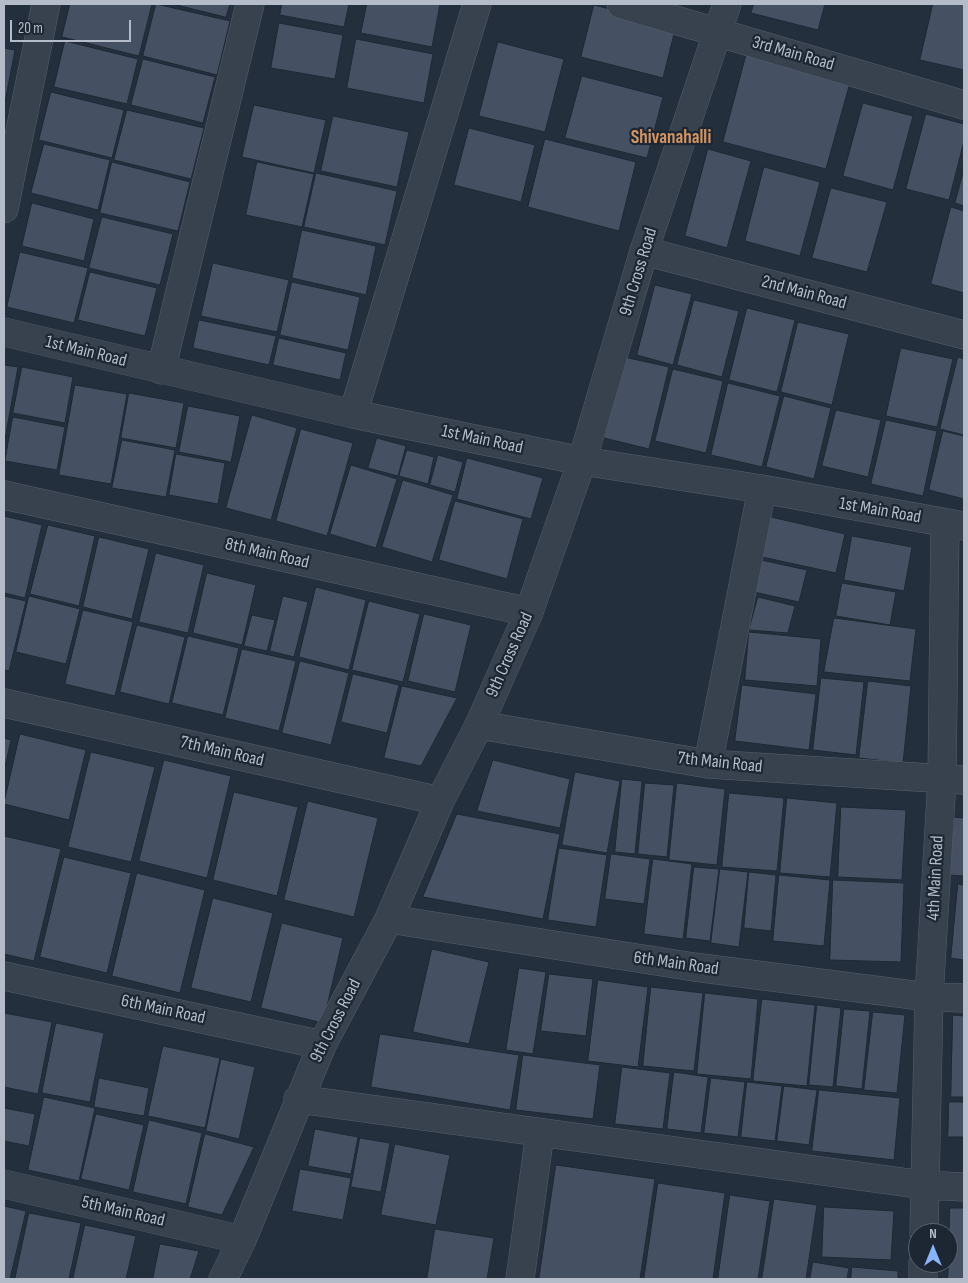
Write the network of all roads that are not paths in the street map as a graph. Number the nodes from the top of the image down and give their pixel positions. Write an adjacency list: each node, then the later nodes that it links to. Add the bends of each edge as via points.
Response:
1 (46, 4): 8 (street)
2 (250, 4): 12 (street)
3 (477, 4): 13 (street)
4 (621, 4): 6 (street, 3rd Main Road)
5 (727, 4): 6 (street, 9th Cross Road)
6 (718, 32): 7 (street, 3rd Main Road); 9 (street, 9th Cross Road)
7 (964, 105)
8 (4, 209)
9 (644, 251): 11 (street, 2nd Main Road); 14 (street, 9th Cross Road)
10 (4, 332): 12 (street, 1st Main Road)
11 (964, 334)
12 (161, 370): 13 (street, 1st Main Road)
13 (353, 414): 14 (street, 1st Main Road)
14 (582, 461): 15 (street, 1st Main Road); 18 (street, 9th Cross Road)
15 (762, 489): 17 (street, 1st Main Road); 21 (street)
16 (4, 495): 18 (street, 8th Main Road)
17 (955, 524): 22 (street, 4th Main Road)
18 (529, 612): 20 (street, 9th Cross Road)
19 (4, 703): 23 (street, 7th Main Road)
20 (479, 725): 21 (street, 7th Main Road); 23 (street, 9th Cross Road)
21 (708, 764): 22 (street, 7th Main Road)
22 (953, 779): 26 (street, 4th Main Road)
23 (440, 801): 24 (street, 9th Cross Road)
24 (390, 919): 26 (street, 6th Main Road, via 694,967); 28 (street, 9th Cross Road)
25 (4, 976): 28 (street, 6th Main Road)
26 (929, 997): 27 (street, 6th Main Road); 32 (street, 4th Main Road)
27 (964, 998)
28 (322, 1045): 29 (street, 9th Cross Road)
29 (298, 1099): 30 (street); 35 (street, 9th Cross Road)
30 (540, 1133): 32 (street); 37 (street)
31 (4, 1184): 35 (street, 5th Main Road)
32 (924, 1185): 33 (street); 34 (street, 4th Main Road)
33 (964, 1187)
34 (924, 1223)
35 (242, 1240): 36 (street, 9th Cross Road)
36 (224, 1279)
37 (520, 1279)

